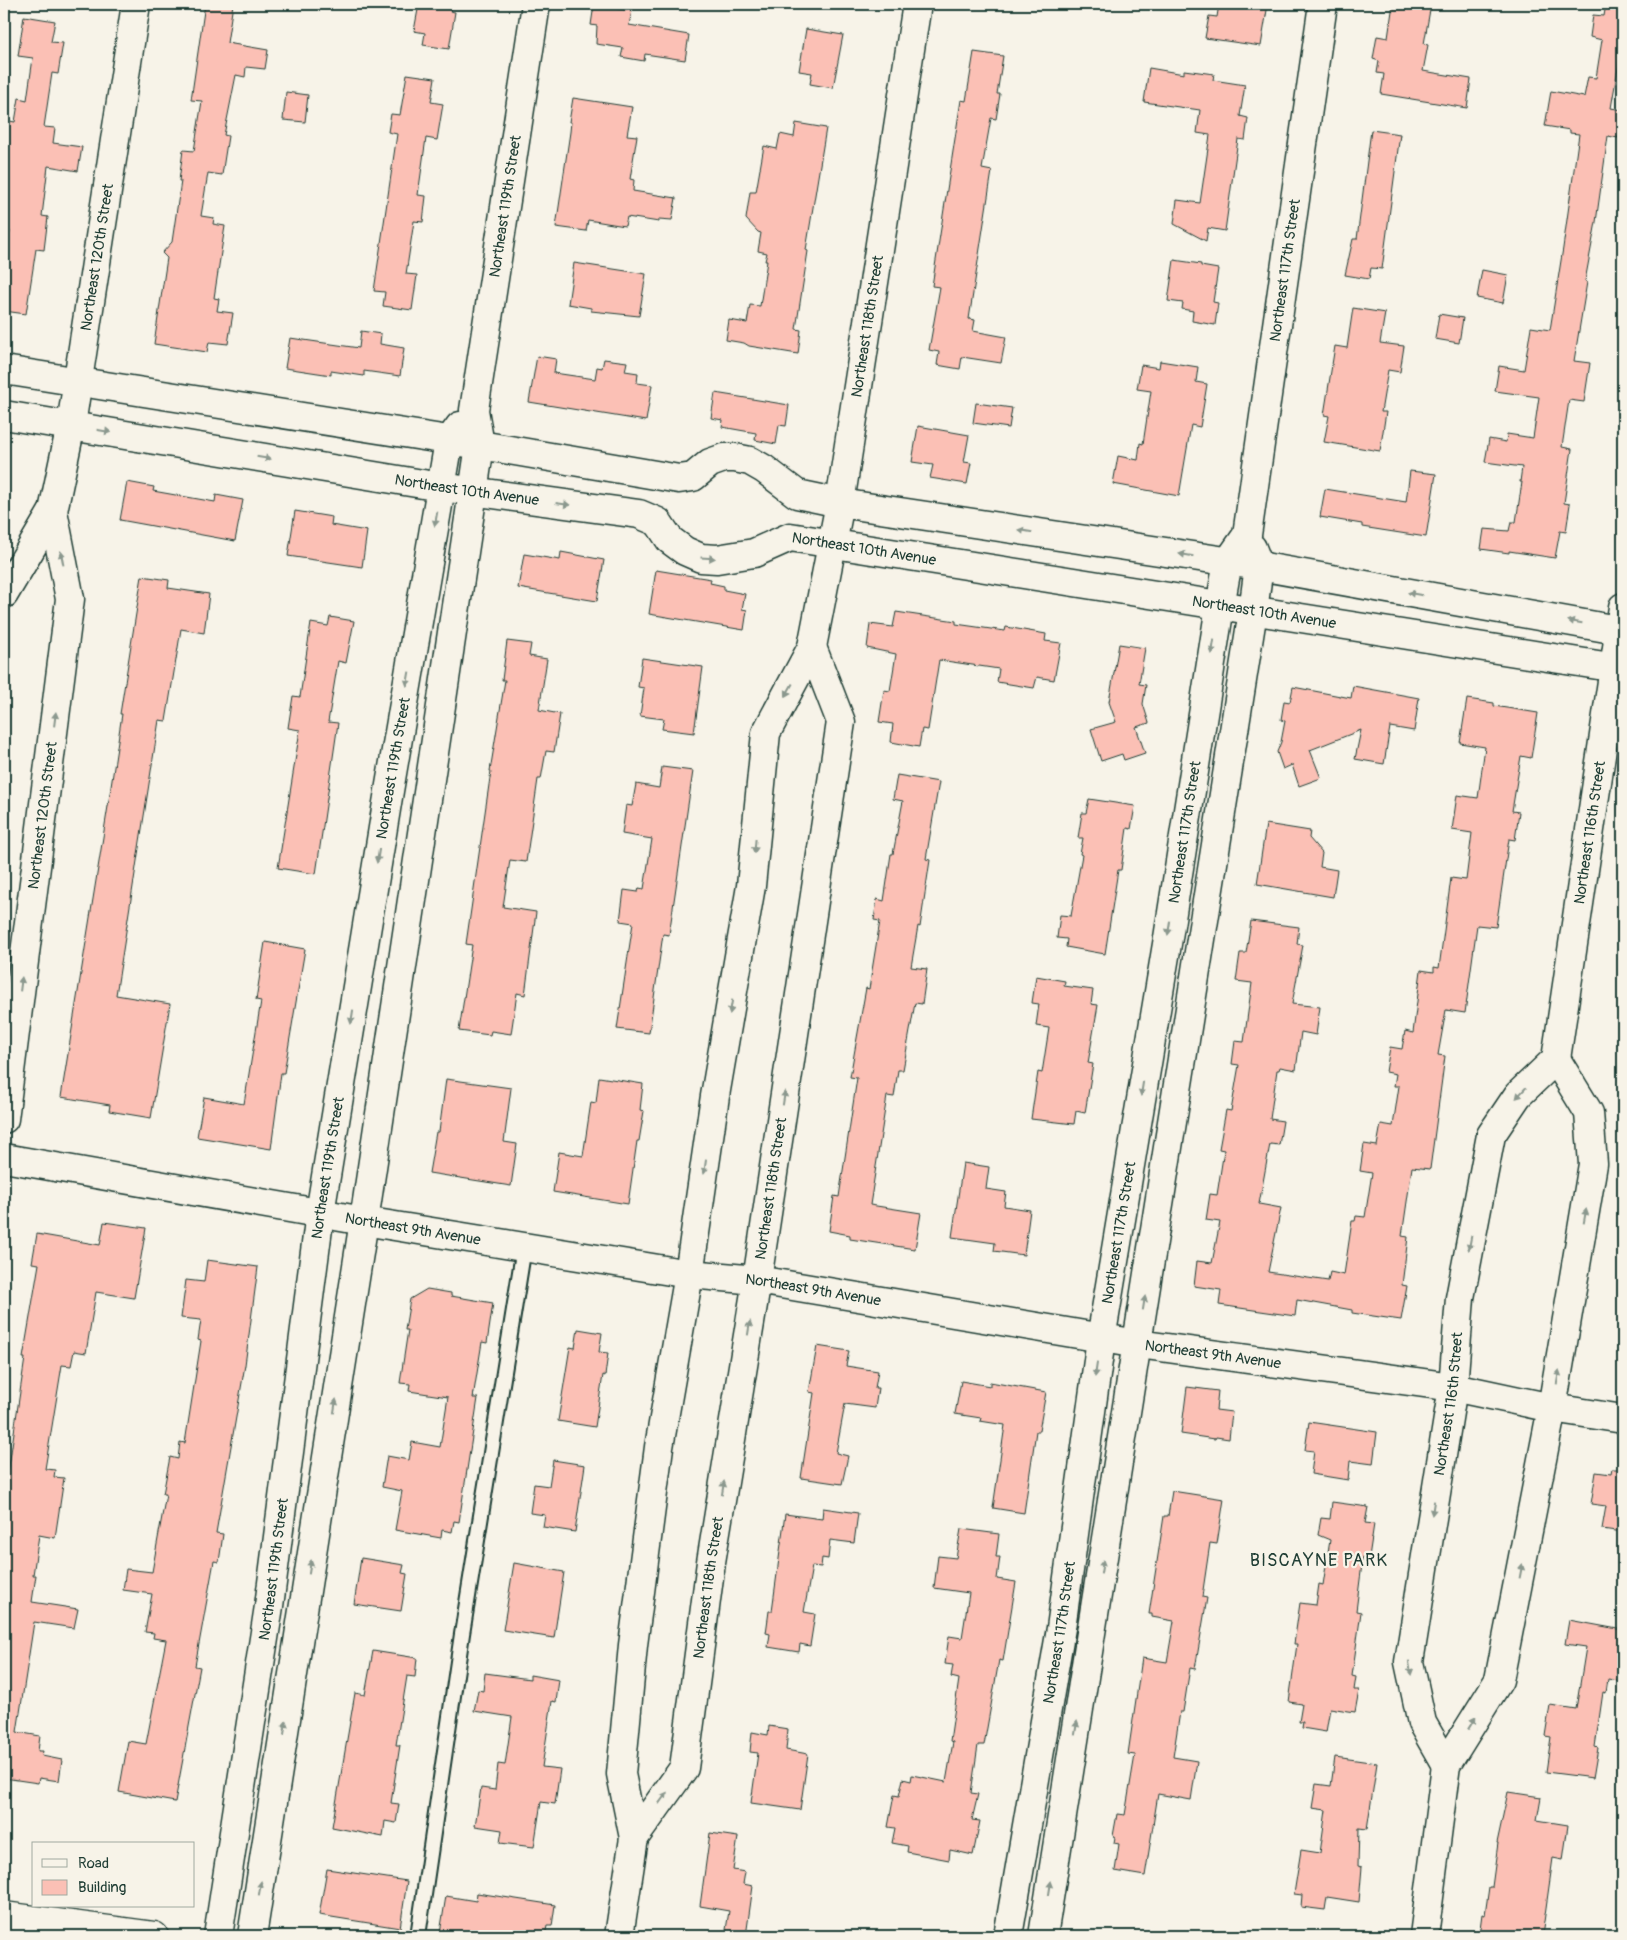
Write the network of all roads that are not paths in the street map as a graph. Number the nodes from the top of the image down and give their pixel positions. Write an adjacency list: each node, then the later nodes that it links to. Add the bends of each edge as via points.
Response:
1 (136, 4): 6 (street, Northeast 120th Street)
2 (536, 4): 7 (street, Northeast 119th Street)
3 (917, 4): 14 (street, Northeast 118th Street)
4 (1323, 4): 16 (street, Northeast 117th Street)
5 (4, 370): 6 (street)
6 (78, 381): 9 (street, Northeast 120th Street); 10 (street)
7 (474, 410): 10 (street, Northeast 119th Street); 11 (street, Northeast 119th Street)
8 (4, 415): 9 (street, Northeast 10th Avenue)
9 (71, 425): 12 (street, Northeast 10th Avenue, one-way to 12); 15 (street, Northeast 120th Street)
10 (449, 441): 11 (street); 12 (street, Northeast 119th Street)
11 (480, 445): 13 (street, Northeast 119th Street); 14 (street, via 679,479 693,477 710,462 735,458 750,461 764,469 797,494)
12 (441, 487): 13 (street, Northeast 10th Avenue); 29 (street, Northeast 119th Street, one-way to 29)
13 (473, 492): 17 (street, Northeast 10th Avenue, one-way to 17, via 639,514 658,522 670,540 701,558 754,553 790,538); 30 (street, Northeast 119th Street)
14 (840, 503): 17 (street, Northeast 118th Street); 18 (street, one-way to 14)
15 (53, 511): 20 (street, Northeast 120th Street); 27 (street, Northeast 120th Street, one-way to 15, via 70,599)
16 (1247, 535): 18 (street, Northeast 117th Street); 19 (street, Northeast 117th Street)
17 (833, 545): 21 (street, Northeast 10th Avenue); 24 (street, Northeast 118th Street)
18 (1228, 562): 19 (street); 21 (street, Northeast 117th Street)
19 (1258, 566): 22 (street, Northeast 117th Street); 23 (street, one-way to 19)
20 (4, 594)
21 (1220, 606): 22 (street, Northeast 10th Avenue); 34 (street, Northeast 117th Street, one-way to 34)
22 (1253, 611): 25 (street, Northeast 10th Avenue); 35 (street, Northeast 117th Street, one-way to 22)
23 (1622, 622): 25 (street, Northeast 116th Street)
24 (812, 647): 32 (street, Northeast 118th Street, one-way to 32, via 766,733 751,886); 33 (street, Northeast 118th Street, one-way to 24, via 841,722)
25 (1619, 668): 26 (street, Northeast 116th Street)
26 (1556, 1059): 36 (street, Northeast 116th Street, one-way to 36, via 1518,1095 1491,1135 1460,1298); 37 (street, one-way to 26, via 1593,1164 1589,1113)
27 (4, 1119)
28 (4, 1158): 29 (street, Northeast 9th Avenue)
29 (320, 1213): 30 (street, Northeast 9th Avenue); 43 (street, Northeast 119th Street, via 269,1606)
30 (364, 1221): 31 (street, Northeast 9th Avenue); 44 (street, Northeast 119th Street, one-way to 30)
31 (524, 1247): 32 (street, Northeast 9th Avenue); 45 (lane)
32 (689, 1274): 33 (street, Northeast 9th Avenue); 40 (street, Northeast 118th Street, via 659,1447 633,1645 622,1774)
33 (757, 1280): 34 (street, Northeast 9th Avenue); 40 (street, Northeast 118th Street, one-way to 33, via 684,1768 711,1562)
34 (1101, 1338): 35 (street, Northeast 9th Avenue); 47 (street, Northeast 117th Street, one-way to 47, via 1061,1628)
35 (1138, 1344): 36 (street, Northeast 9th Avenue); 48 (street, Northeast 117th Street, one-way to 35)
36 (1453, 1387): 37 (street, Northeast 9th Avenue); 39 (street, Northeast 116th Street, one-way to 39, via 1409,1662 1422,1723)
37 (1552, 1408): 38 (street, Northeast 9th Avenue); 39 (street, one-way to 37, via 1499,1680)
38 (1623, 1418)
39 (1446, 1765): 49 (street)
40 (634, 1838): 46 (street, Northeast 118th Street)
41 (4, 1916): 42 (street)
42 (154, 1936)
43 (218, 1936)
44 (252, 1936)
45 (418, 1936)
46 (619, 1936)
47 (1008, 1936)
48 (1043, 1936)
49 (1424, 1936)

